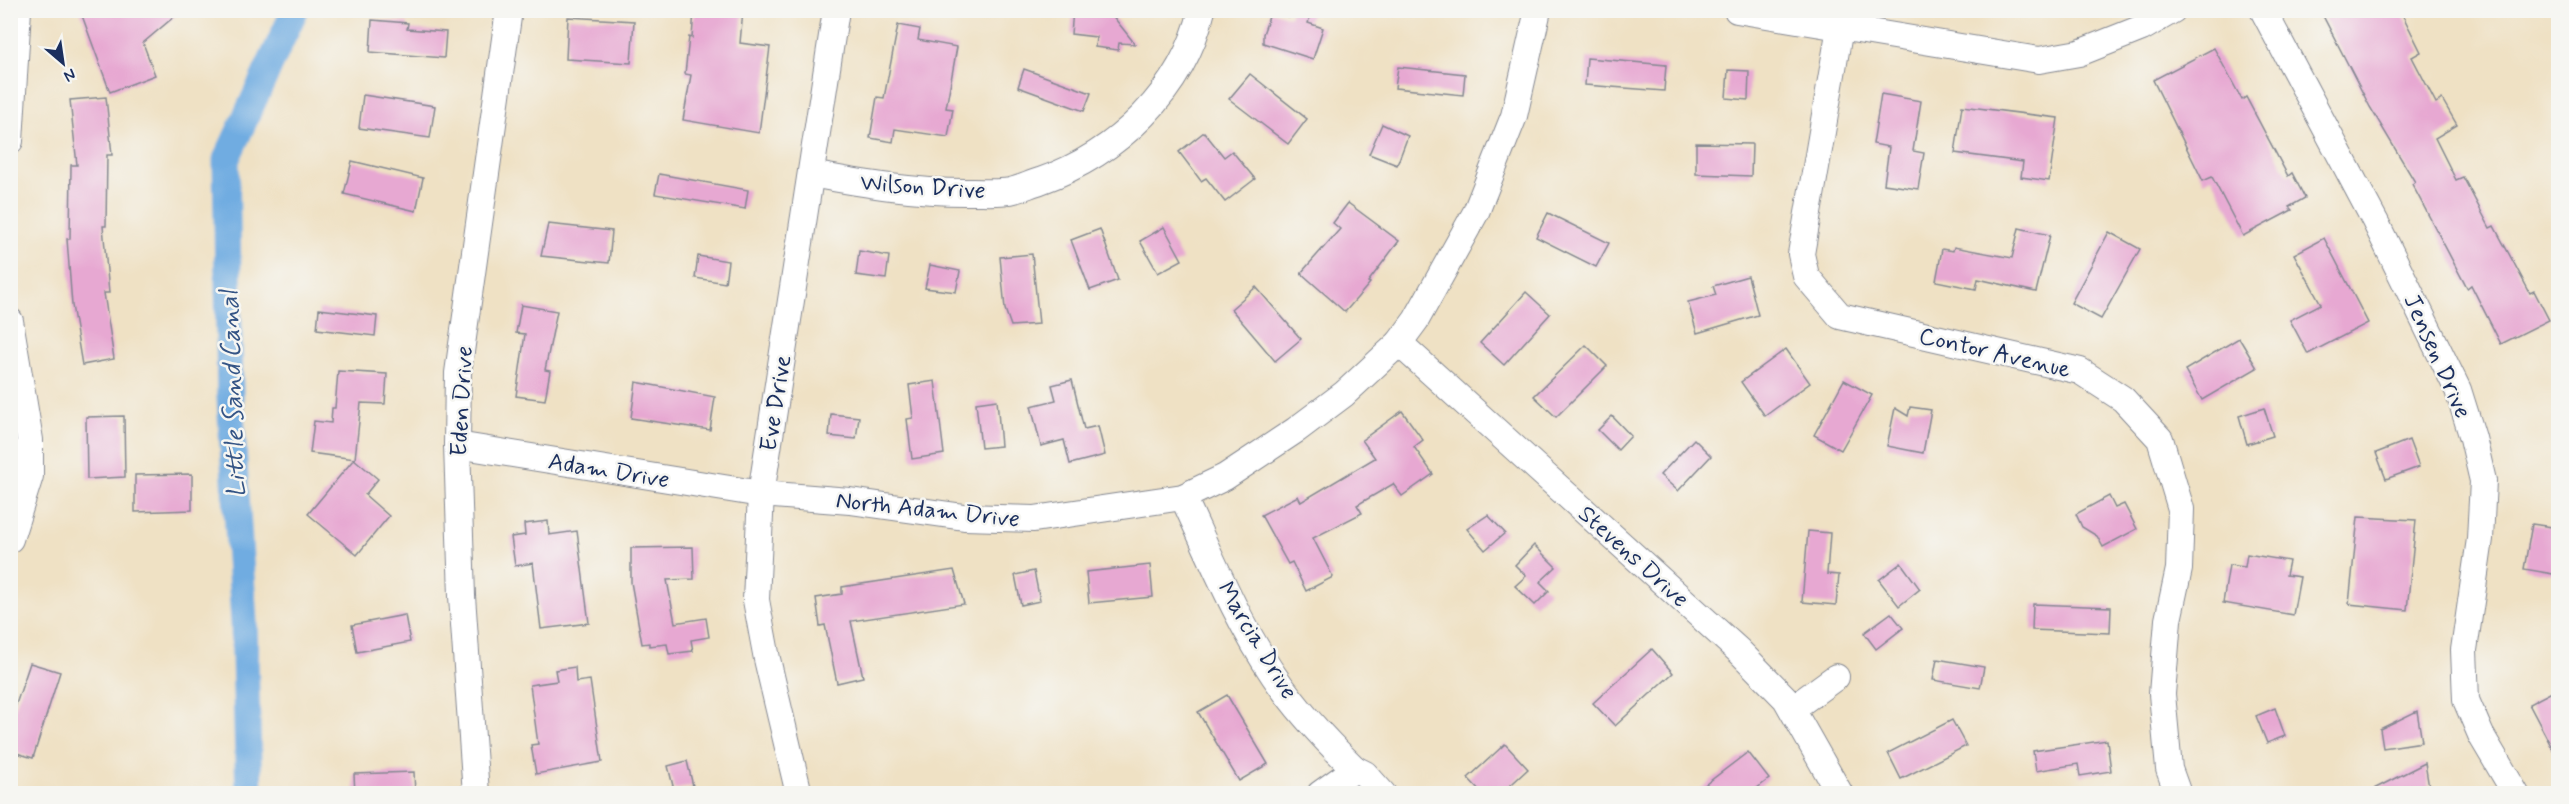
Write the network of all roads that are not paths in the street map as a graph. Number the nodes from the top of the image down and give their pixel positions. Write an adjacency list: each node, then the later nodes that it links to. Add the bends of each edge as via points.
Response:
1 (18, 10): 10 (street)
2 (509, 10): 14 (street, Eden Drive, via 458,373)
3 (836, 10): 11 (street, Eve Drive)
4 (1202, 10): 11 (street, Wilson Drive, via 1197,34 1181,66 1148,113 1069,171 1010,191 941,193 872,186)
5 (1538, 10): 13 (street, North Adam Drive, via 1514,116 1476,212)
6 (1737, 10): 9 (street)
7 (2173, 10): 9 (street, via 2142,28 2079,53 2039,60)
8 (2263, 10): 27 (street, Jensen Drive, via 2380,231 2458,390 2474,438 2484,481 2464,650 2466,700 2481,735)
9 (1841, 18): 26 (street, Contor Avenue, via 1801,254 1806,276 1840,316 2080,371 2123,399 2160,439 2181,509 2179,569 2168,620 2162,694 2169,769)
10 (10, 141)
11 (811, 174): 15 (street, Eve Drive)
12 (10, 321): 17 (street, via 30,440 30,476)
13 (1399, 344): 16 (street, North Adam Drive, via 1344,394 1296,430 1225,477); 19 (street, Stevens Drive, via 1739,651)
14 (457, 445): 15 (street, Adam Drive); 21 (street, Eden Drive, via 462,596)
15 (761, 494): 16 (street, North Adam Drive, via 850,501 964,518 1034,519); 22 (street, Eve Drive, via 756,600)
16 (1183, 497): 20 (street, Marcia Drive, via 1234,606 1274,676 1317,732)
17 (10, 539)
18 (1836, 677): 19 (street)
19 (1792, 709): 25 (street, Stevens Drive)
20 (1354, 769): 23 (street); 24 (street, Marcia Drive, via 1365,774)
21 (476, 794)
22 (799, 794)
23 (1320, 794)
24 (1383, 794)
25 (1840, 794)
26 (2178, 794)
27 (2516, 794)

